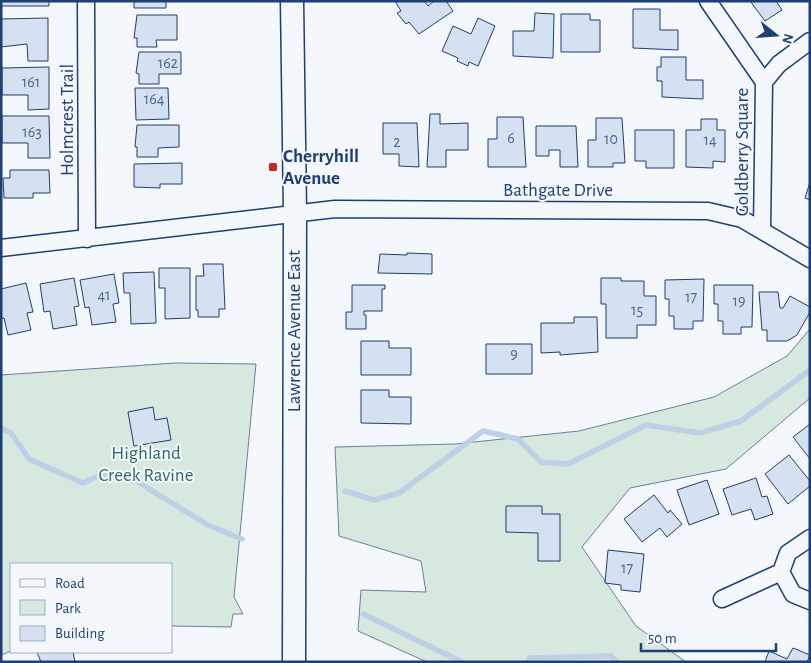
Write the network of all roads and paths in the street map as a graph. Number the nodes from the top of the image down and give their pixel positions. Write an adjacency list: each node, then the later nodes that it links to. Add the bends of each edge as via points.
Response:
1 (86, 1): 8 (street, Holmcrest Trail)
2 (292, 1): 6 (main road, Lawrence Avenue East)
3 (708, 1): 5 (street, Goldberry Square)
4 (810, 41): 5 (street, via 780,64)
5 (764, 82): 7 (street, Goldberry Square)
6 (295, 212): 7 (street, Bathgate Drive, via 335,209 708,211 742,219); 8 (street); 15 (main road, Lawrence Avenue East)
7 (762, 230): 10 (street, Bathgate Drive)
8 (87, 239): 9 (street)
9 (1, 248)
10 (810, 259)
11 (810, 538): 12 (street, via 788,553)
12 (781, 572): 13 (street); 14 (street, via 793,594)
13 (722, 599)
14 (810, 602)
15 (294, 662)

